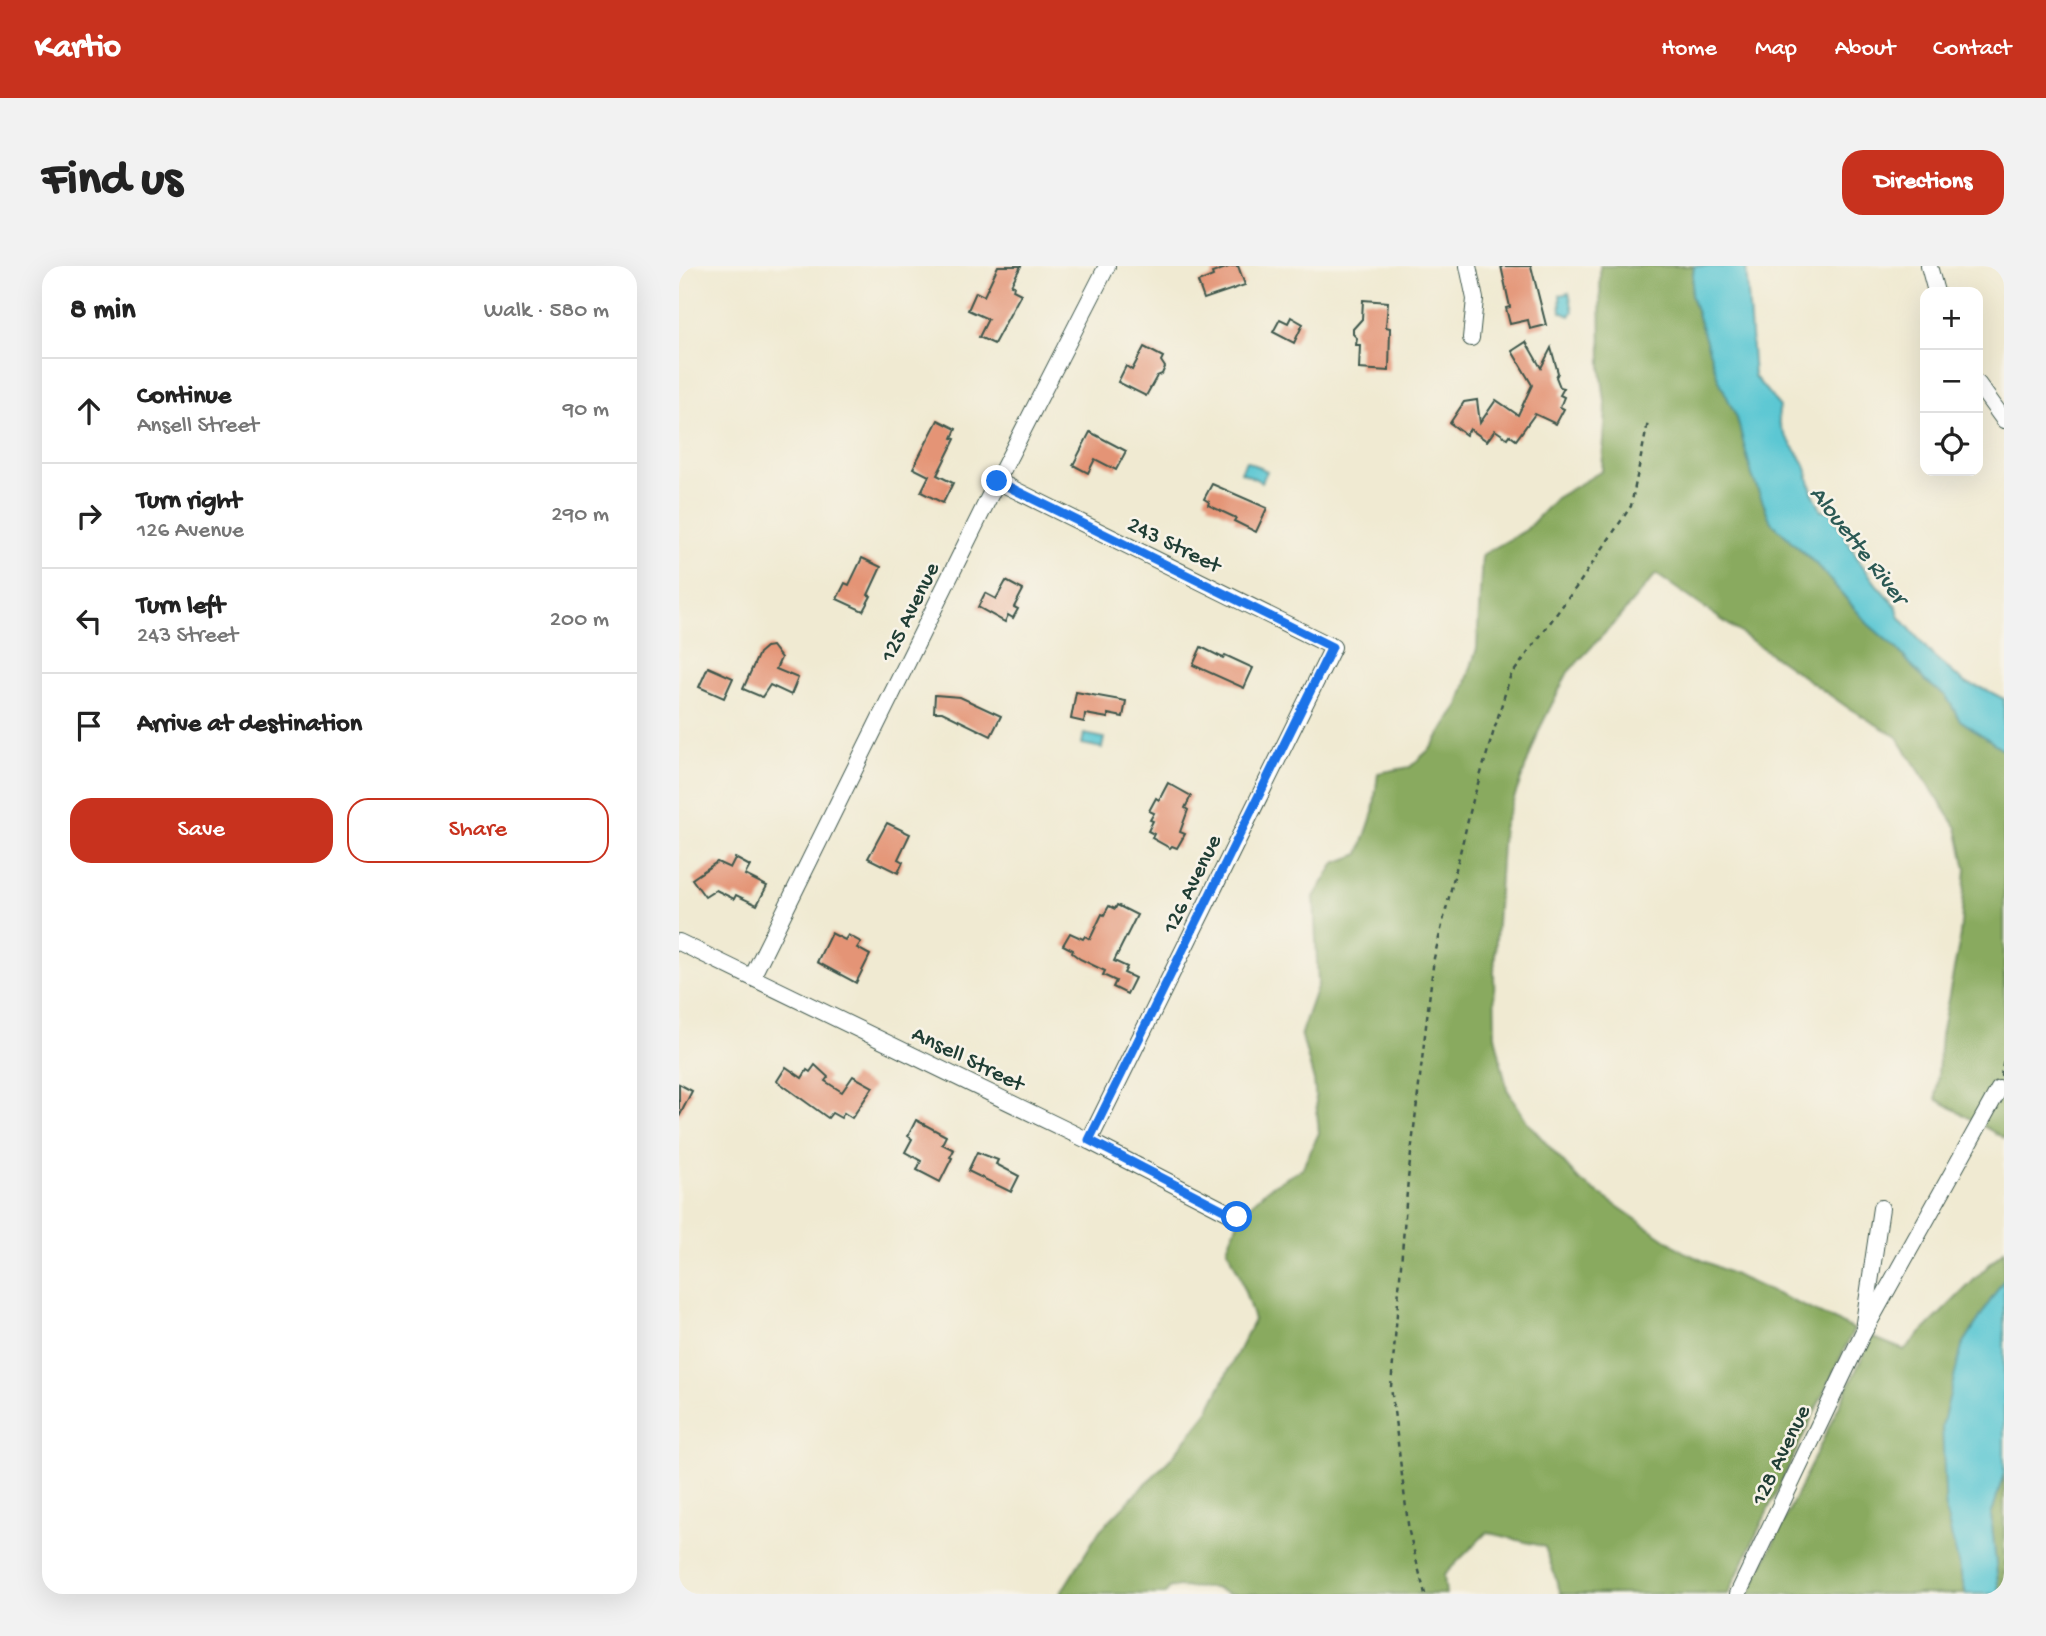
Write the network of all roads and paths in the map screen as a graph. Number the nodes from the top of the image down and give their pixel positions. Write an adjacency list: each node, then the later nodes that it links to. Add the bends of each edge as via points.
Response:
1 (1107, 266): 9 (street, 125 Avenue)
2 (1468, 266): 5 (street, via 1475,299)
3 (1929, 266): 4 (street)
4 (1935, 287)
5 (1471, 338)
6 (1983, 391): 7 (street)
7 (2004, 420)
8 (1649, 422): 19 (path, via 1631,506 1510,677 1473,800 1434,958 1408,1180 1391,1387 1409,1532)
9 (997, 481): 10 (street, 243 Street); 12 (street, 125 Avenue)
10 (1332, 647): 15 (street, 126 Avenue)
11 (679, 942): 12 (street, Ansell Street)
12 (753, 977): 15 (street, Ansell Street)
13 (2004, 1058): 14 (path)
14 (1999, 1089): 18 (street)
15 (1089, 1140): 17 (street, Ansell Street)
16 (1881, 1208): 18 (street)
17 (1237, 1217)
18 (1862, 1335): 20 (street, 128 Avenue)
19 (1425, 1594)
20 (1738, 1594)

